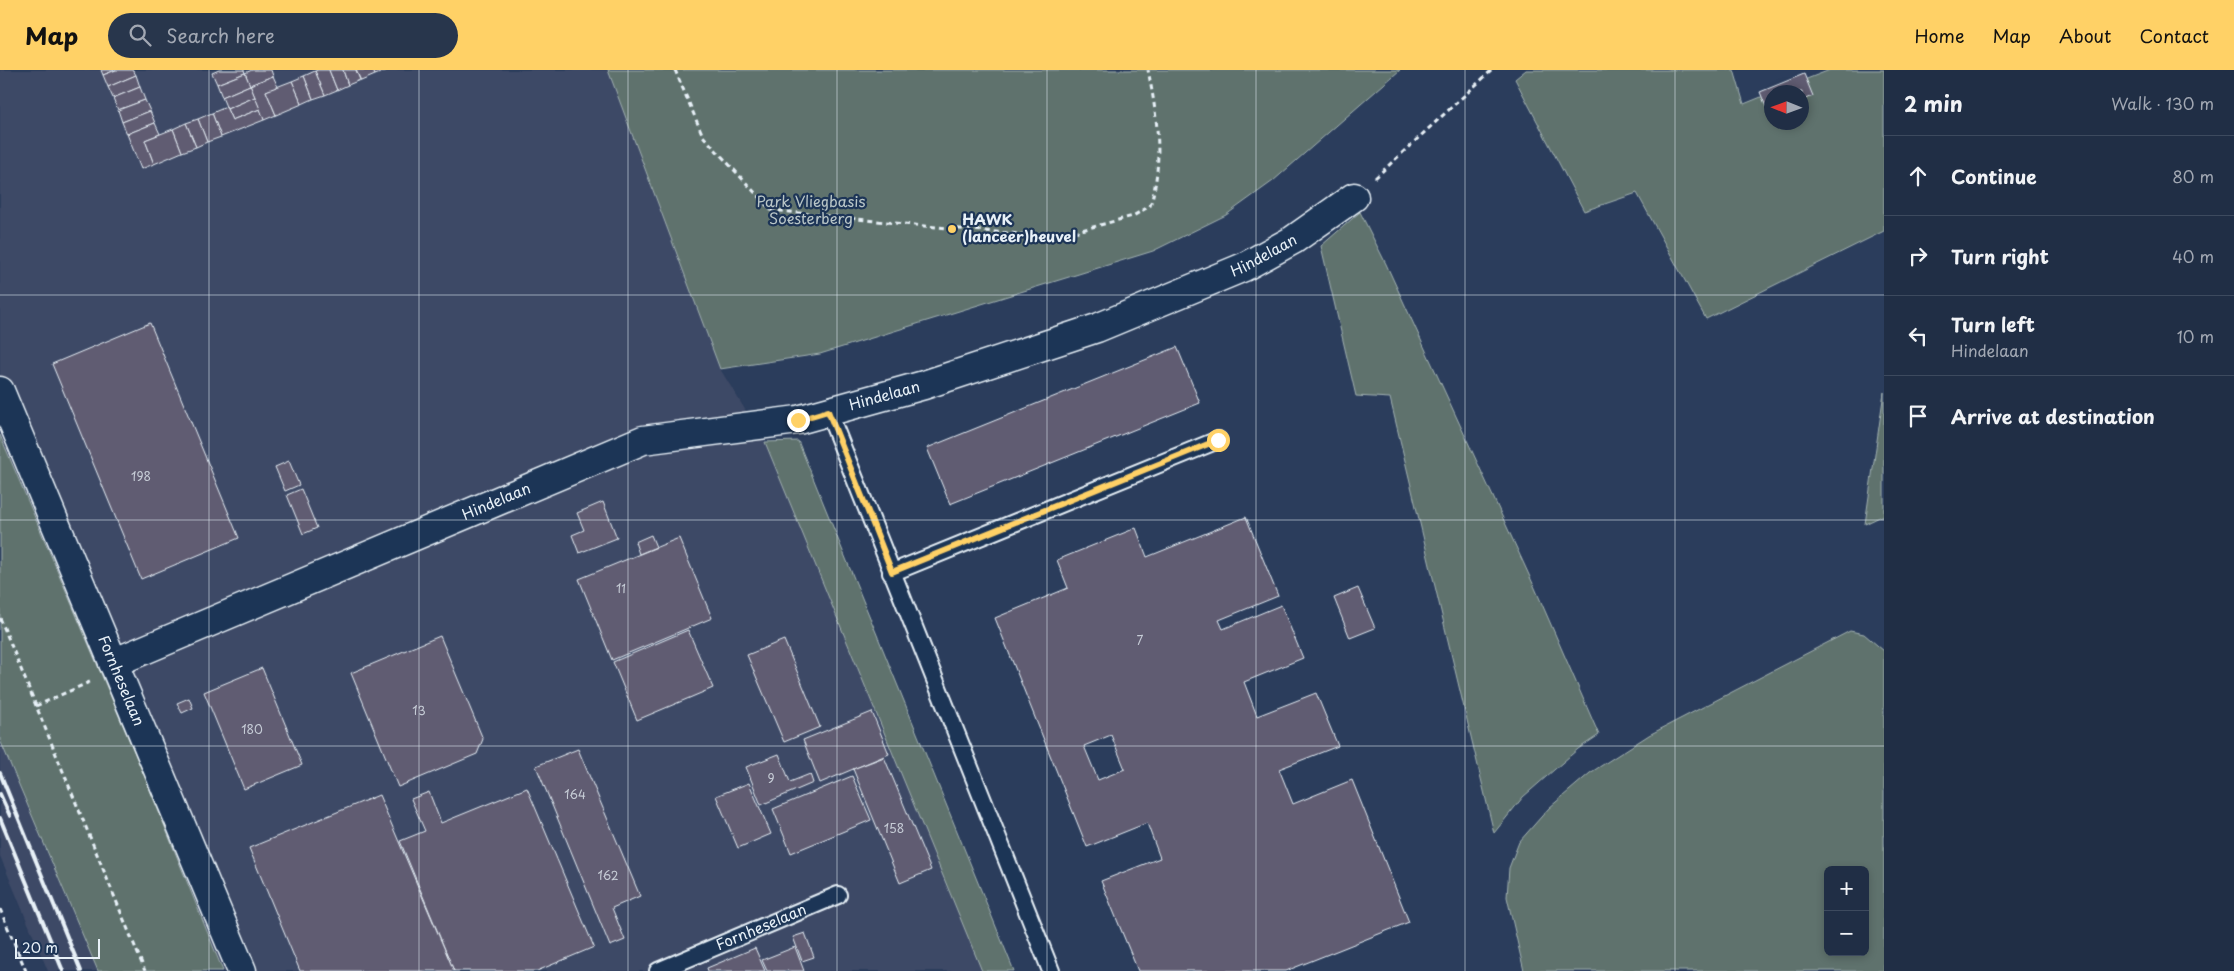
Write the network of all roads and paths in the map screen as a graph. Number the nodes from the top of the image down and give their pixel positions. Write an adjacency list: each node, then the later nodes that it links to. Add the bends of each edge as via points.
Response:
1 (675, 70): 2 (path, via 703,136 771,210 1056,237 1133,216 1150,206 1160,157)
2 (1148, 70)
3 (1492, 70): 4 (path)
4 (1354, 197): 6 (street, Hindelaan, via 1293,240 1244,267 1181,294 1097,328 924,386)
5 (0, 391): 10 (street, Fornheselaan)
6 (828, 411): 8 (lane); 10 (street, Hindelaan, via 798,420 643,440)
7 (1218, 440): 8 (lane)
8 (892, 572): 18 (lane)
9 (0, 618): 11 (path)
10 (114, 663): 11 (path, via 104,675); 16 (street, Fornheselaan)
11 (36, 706): 15 (path)
12 (838, 895): 17 (lane, Fornheselaan)
13 (0, 909): 14 (path)
14 (26, 971)
15 (145, 971)
16 (242, 971)
17 (658, 971)
18 (1051, 971)

